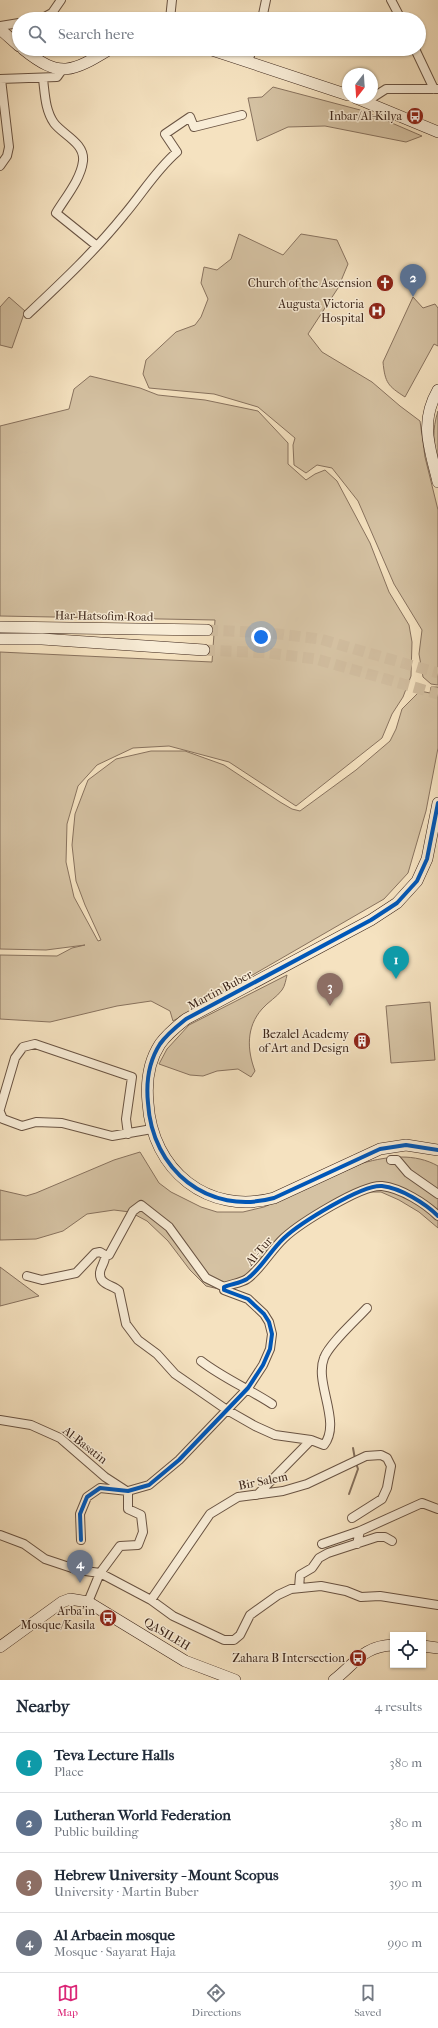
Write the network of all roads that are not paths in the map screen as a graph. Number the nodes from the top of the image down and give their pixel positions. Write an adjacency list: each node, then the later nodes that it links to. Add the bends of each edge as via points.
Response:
1 (61, 0): 5 (street)
2 (172, 0): 6 (street)
3 (266, 0): 7 (street)
4 (392, 0): 8 (street)
5 (53, 12)
6 (171, 12)
7 (263, 12)
8 (398, 12)
9 (12, 24): 10 (street)
10 (0, 27): 11 (street)
11 (12, 39)
12 (32, 56): 18 (street)
13 (97, 56): 18 (street, via 77,67)
14 (230, 56): 17 (street)
15 (250, 56): 17 (street)
16 (419, 56): 21 (street)
17 (248, 62): 22 (street)
18 (62, 70): 20 (street, via 57,77)
19 (0, 79): 20 (street); 27 (street, via 9,147 7,156)
20 (43, 79): 28 (street, via 48,110 54,123 80,148 83,161 78,176 56,213)
21 (436, 89): 23 (street, via 386,89)
22 (342, 93)
23 (378, 94)
24 (378, 103): 26 (street)
25 (242, 115): 28 (street, via 194,127 190,117 165,134 177,152 163,164 144,192)
26 (438, 132)
27 (0, 166)
28 (97, 246): 29 (street)
29 (28, 314)
30 (438, 390): 31 (street, via 428,415 426,428)
31 (438, 482)
32 (0, 627): 33 (street, Har Hatsofim Road)
33 (207, 630)
34 (0, 639): 35 (street, Har Hatsofim Road, via 42,639)
35 (204, 650)
36 (438, 803): 38 (street, Martin Buber, via 427,859 404,897 371,920 186,1019 164,1038 148,1076 148,1106)
37 (0, 1111): 39 (street, via 3,1119 22,1126 53,1121 103,1135); 39 (street, via 15,1058 23,1047 35,1044 132,1077 126,1119)
38 (152, 1129): 39 (street); 40 (street, Martin Buber, via 160,1152 180,1177 206,1193 240,1201 261,1201 286,1194 380,1148 406,1145)
39 (128, 1134)
40 (438, 1150)
41 (391, 1160): 42 (street, via 397,1160 408,1173)
42 (438, 1194)
43 (438, 1216): 46 (street, Al-Tur, via 427,1205 394,1190 382,1186 369,1188 295,1228 245,1280)
44 (105, 1256): 45 (street, via 100,1252 95,1253 76,1273 42,1280); 46 (street, via 109,1255 133,1211 141,1205 169,1227 206,1278); 51 (street, via 100,1278 102,1282 116,1287 119,1291 126,1324 138,1340 157,1354 175,1374)
45 (27, 1276)
46 (224, 1287): 49 (street, via 227,1293 248,1299 264,1314 272,1334 264,1365)
47 (367, 1308): 53 (street, via 324,1358 329,1439 324,1445)
48 (202, 1361): 49 (street, via 216,1373)
49 (248, 1388): 50 (street); 51 (street)
50 (272, 1404)
51 (227, 1410): 53 (street, via 275,1435); 54 (street, via 179,1460 149,1485)
52 (0, 1420): 54 (street, Al-Basatin, via 31,1425 60,1438 105,1477)
53 (311, 1440): 55 (street)
54 (128, 1491): 60 (street, via 100,1488 87,1497 80,1514); 64 (street, via 128,1509 141,1515 143,1532 138,1545 120,1546)
55 (257, 1494): 57 (street, Bir Salem, via 283,1491 307,1484 351,1462 381,1454 387,1458 391,1466 387,1488 382,1499); 66 (street, Bir Salem, via 238,1497 210,1514)
56 (438, 1509): 58 (street, via 422,1503)
57 (352, 1518)
58 (360, 1531): 62 (street); 63 (street)
59 (0, 1535): 64 (street, via 24,1544 45,1559 78,1570)
60 (81, 1540)
61 (392, 1541): 63 (street, via 385,1537 377,1537)
62 (322, 1544)
63 (357, 1544): 65 (street, via 319,1558 312,1568 300,1575)
64 (100, 1573): 66 (street); 67 (street)
65 (299, 1588): 66 (street, via 291,1589 262,1605 250,1615 240,1635 234,1640 224,1640 173,1616); 68 (street, via 321,1586 361,1597 380,1596)
66 (151, 1600)
67 (88, 1602): 71 (street, via 70,1599 62,1602); 73 (street, QASILEH, via 185,1661)
68 (438, 1605)
69 (390, 1646): 74 (street, via 371,1649)
70 (426, 1646): 72 (street)
71 (0, 1647)
72 (438, 1648)
73 (236, 1680)
74 (334, 1680)

